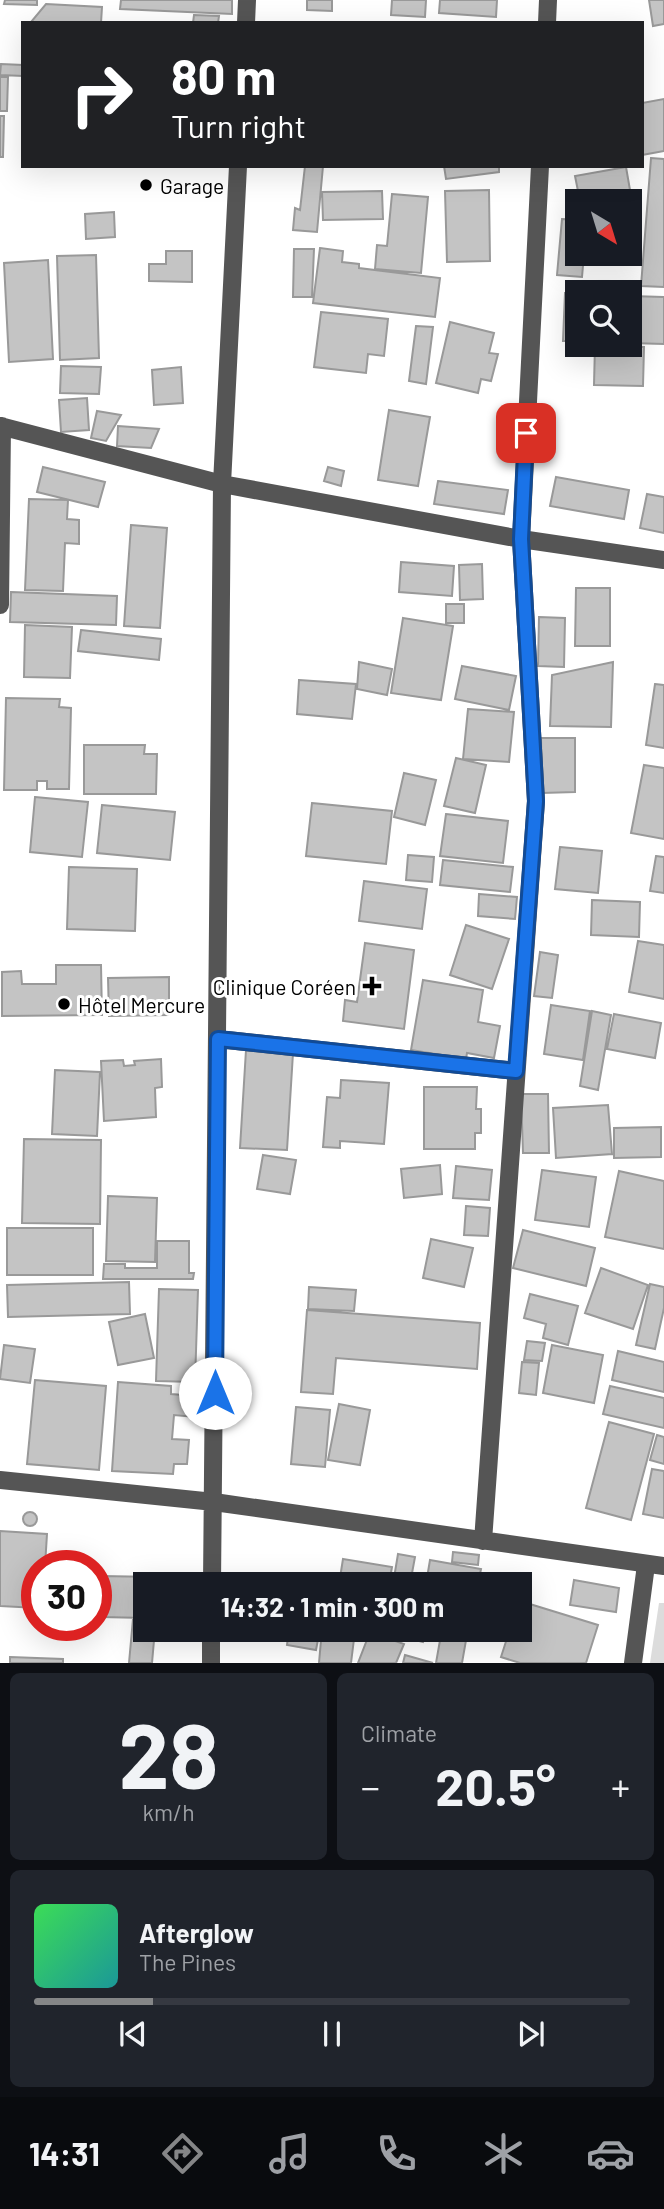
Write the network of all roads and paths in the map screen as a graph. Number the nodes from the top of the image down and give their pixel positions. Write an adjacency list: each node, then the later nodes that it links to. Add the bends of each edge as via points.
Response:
1 (247, 0): 3 (street)
2 (548, 0): 4 (street)
3 (246, 21)
4 (547, 21)
5 (238, 168): 8 (street)
6 (540, 168): 9 (street)
7 (1, 426): 8 (street); 11 (street)
8 (222, 484): 9 (street); 12 (street)
9 (521, 539): 10 (street); 13 (street, via 536,801)
10 (664, 560)
11 (0, 605)
12 (218, 1039): 13 (street); 15 (street)
13 (516, 1071): 16 (street)
14 (0, 1480): 15 (street)
15 (214, 1502): 16 (street); 18 (street)
16 (483, 1541): 17 (street)
17 (655, 1566): 21 (street)
18 (212, 1572)
19 (211, 1642): 20 (street)
20 (211, 1663)
21 (634, 1663)

